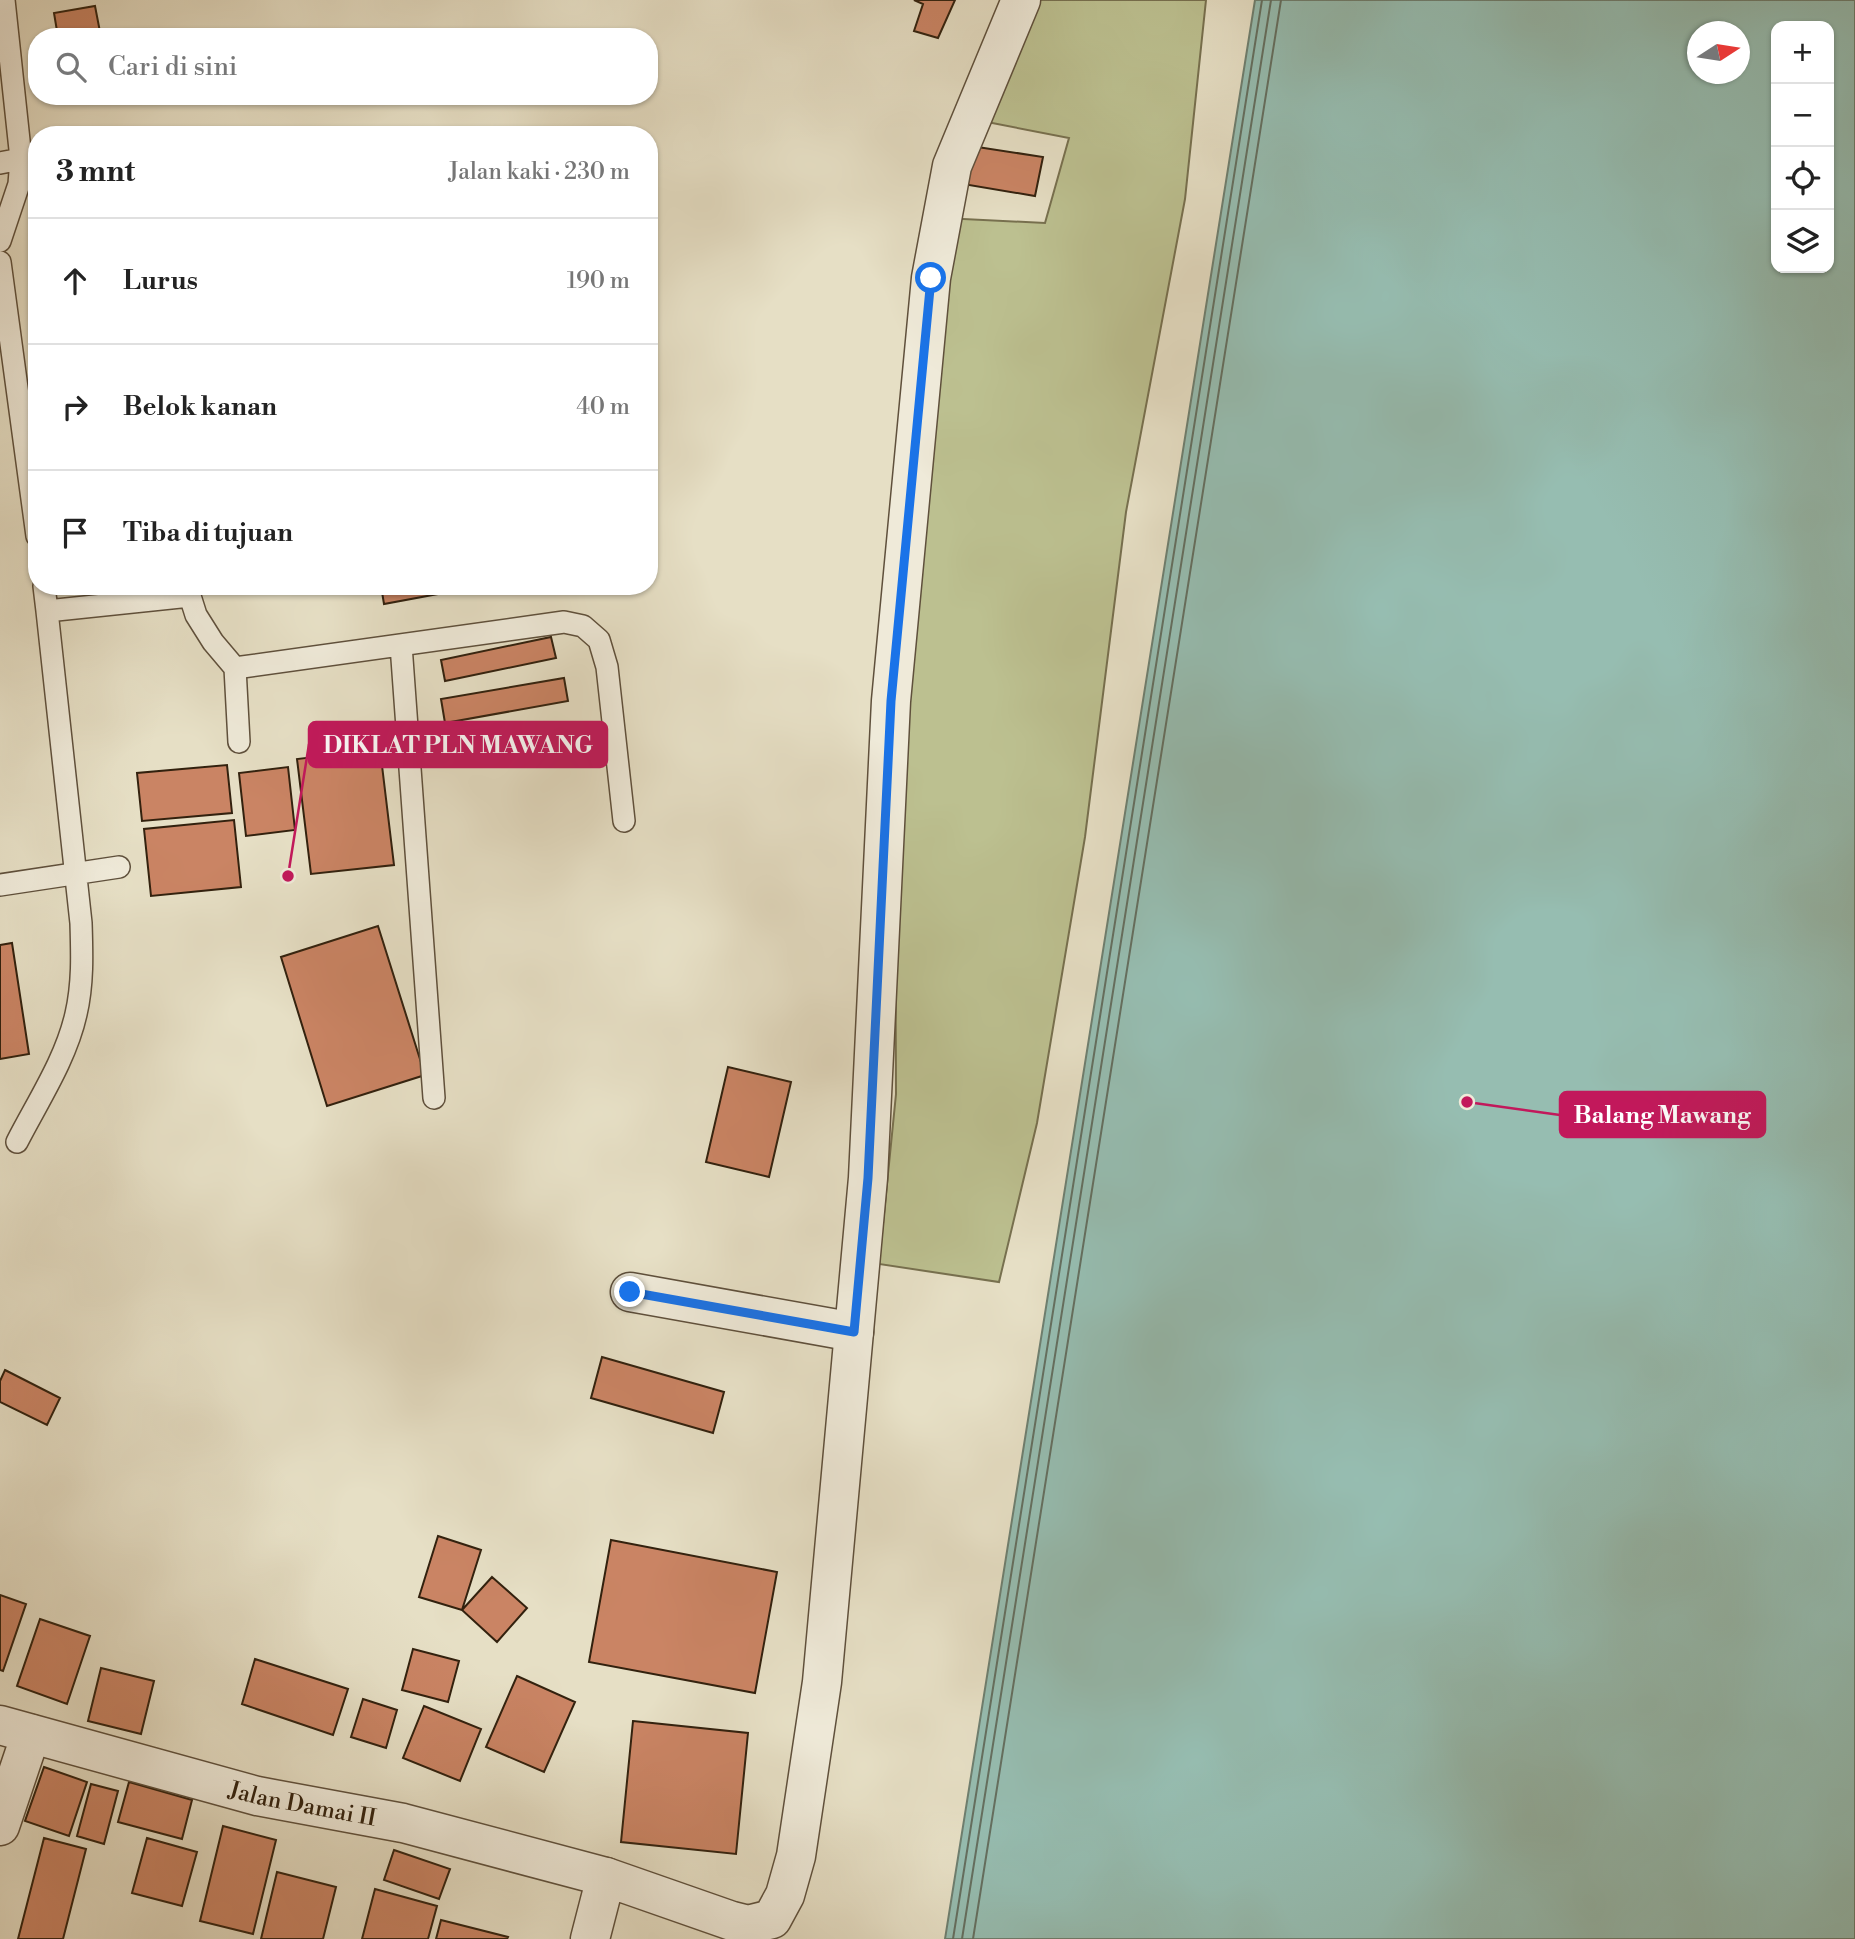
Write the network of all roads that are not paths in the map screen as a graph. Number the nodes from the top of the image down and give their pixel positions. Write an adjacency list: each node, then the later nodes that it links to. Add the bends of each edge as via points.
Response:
1 (4, 0): 3 (lane)
2 (1021, 0): 22 (street, Jalan Damai II, via 952,166 931,278 891,701 868,1178)
3 (21, 159): 4 (lane); 5 (lane, via 19,184)
4 (0, 163)
5 (0, 241)
6 (0, 262): 7 (lane)
7 (28, 469)
8 (45, 595): 11 (lane)
9 (161, 595): 11 (lane)
10 (191, 595): 13 (lane, via 196,615)
11 (47, 611): 17 (lane)
12 (401, 645): 13 (lane); 15 (lane, via 564,622 583,626 598,640 607,667); 19 (lane)
13 (235, 667): 14 (lane)
14 (239, 742)
15 (624, 821)
16 (119, 867): 17 (lane)
17 (75, 874): 18 (lane); 20 (lane, via 82,972 75,1016 62,1054)
18 (0, 885)
19 (434, 1098)
20 (17, 1142)
21 (630, 1292): 22 (street)
22 (854, 1332): 25 (street, Jalan Damai II, via 822,1682 796,1856 785,1895 772,1919 748,1925)
23 (16, 1730): 24 (street); 25 (street, Jalan Damai II, via 257,1796 403,1824)
24 (0, 1826)
25 (606, 1877): 26 (street)
26 (596, 1934)

